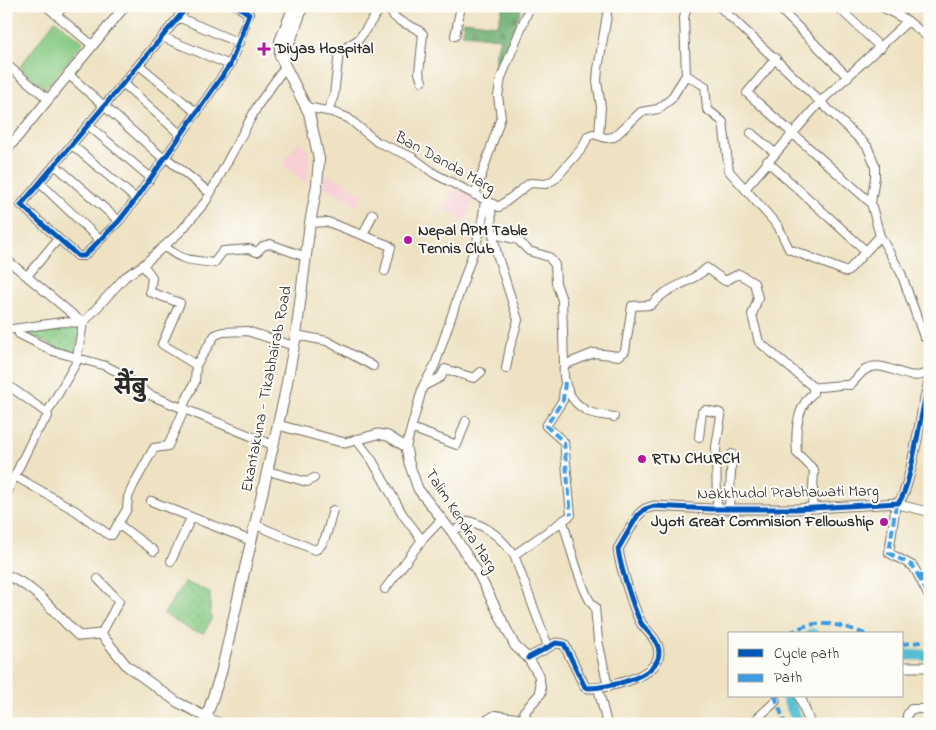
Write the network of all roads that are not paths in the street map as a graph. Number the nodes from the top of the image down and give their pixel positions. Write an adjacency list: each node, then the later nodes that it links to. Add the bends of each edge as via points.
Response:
1 (46, 6): 17 (street)
2 (64, 6): 17 (street)
3 (125, 6): 25 (street)
4 (188, 6): 19 (street)
5 (237, 6): 24 (street, via 249,14)
6 (382, 6): 41 (street, via 359,39 339,52 334,95)
7 (408, 6): 16 (street)
8 (460, 6): 21 (street)
9 (530, 6): 58 (street, via 501,78 498,96 500,117)
10 (687, 6): 33 (street, via 684,18)
11 (719, 6): 27 (street)
12 (777, 6): 34 (street)
13 (837, 6): 26 (street)
14 (880, 6): 20 (street)
15 (300, 7): 29 (main road, Ekantakuna - Tikabhairab Road, via 280,41 280,56)
16 (389, 8): 35 (street, via 399,23 423,34 419,73)
17 (56, 15): 25 (street)
18 (607, 15): 46 (street, via 597,81 602,107)
19 (178, 17): 22 (street); 24 (street)
20 (908, 21): 23 (street); 26 (street)
21 (455, 36)
22 (162, 38): 30 (street); 31 (street)
23 (930, 39)
24 (239, 43): 31 (street)
25 (92, 46): 32 (street)
26 (881, 48): 34 (street)
27 (776, 58): 38 (street); 44 (street, via 747,93)
28 (6, 64): 37 (street)
29 (284, 64): 40 (main road, Ekantakuna - Tikabhairab Road); 57 (street)
30 (139, 65): 36 (street); 42 (street)
31 (230, 65): 42 (street)
32 (68, 74): 37 (street); 39 (street)
33 (686, 75): 46 (street, Ban Danda Marg, via 671,99 658,109 641,112 614,137); 56 (street, via 705,86 708,109 723,122 728,171)
34 (848, 77): 38 (street)
35 (422, 81)
36 (123, 83): 39 (street); 47 (street)
37 (48, 99): 49 (street)
38 (820, 102): 44 (street); 61 (street, via 872,154 876,177)
39 (105, 105): 43 (street); 51 (street)
40 (306, 107): 41 (street, Ban Danda Marg); 64 (main road, Ekantakuna - Tikabhairab Road, via 319,159)
41 (328, 111): 58 (street, Ban Danda Marg, via 348,118 377,142 412,157 435,174)
42 (197, 113): 47 (street)
43 (88, 126): 48 (street); 54 (street)
44 (794, 132): 50 (street); 61 (street)
45 (751, 133): 50 (street)
46 (599, 135): 60 (street, Ban Danda Marg, via 588,136 583,147 546,184 530,183 499,207)
47 (181, 136): 51 (street)
48 (72, 145): 53 (street); 59 (street)
49 (6, 151)
50 (775, 153): 52 (street)
51 (165, 158): 54 (street); 57 (street)
52 (767, 161): 56 (street); 71 (street)
53 (55, 165): 55 (street); 63 (street)
54 (151, 178): 59 (street)
55 (40, 183): 68 (street, via 21,205); 69 (street)
56 (745, 189): 71 (street, via 778,226 789,249 847,272)
57 (210, 193): 70 (street, via 196,214)
58 (475, 194): 60 (street, Ban Danda Marg)
59 (136, 199): 63 (street)
60 (488, 203): 65 (street); 92 (street, via 435,365)
61 (871, 203): 67 (street)
62 (373, 214): 66 (street)
63 (119, 221): 69 (street)
64 (310, 223): 66 (street, via 328,222); 72 (main road, Ekantakuna - Tikabhairab Road)
65 (494, 234): 84 (street, via 518,240 529,251 549,256 555,265 556,284 562,300); 86 (street, via 518,320)
66 (363, 235): 75 (street, via 390,248)
67 (880, 236): 71 (street); 80 (street, via 901,274 924,337)
68 (58, 239): 69 (street, via 81,256); 76 (street)
69 (100, 240)
70 (164, 246): 72 (street, via 188,261 214,263 223,251 249,249 257,252 270,244); 74 (street)
71 (866, 251)
72 (306, 258): 81 (main road, Ekantakuna - Tikabhairab Road)
73 (6, 259): 76 (street)
74 (143, 265): 77 (street, via 125,277); 83 (street, via 153,280 150,292 180,303 162,344)
75 (385, 271)
76 (27, 276): 77 (street)
77 (83, 323): 79 (street, via 62,322); 82 (street)
78 (6, 330): 79 (street)
79 (18, 330): 82 (street, via 19,334 52,351)
80 (930, 338)
81 (295, 340): 83 (street, via 247,331 222,332 215,335); 85 (street, via 327,341); 99 (main road, Ekantakuna - Tikabhairab Road)
82 (78, 357): 94 (street, via 118,372 148,394); 96 (street)
83 (196, 365): 94 (street, via 195,382)
84 (564, 365): 90 (street); 93 (street, via 594,352 620,356 625,351 632,306 651,304 672,286 690,281 707,268 726,281 739,274 754,283 758,298 752,315 759,342)
85 (373, 366)
86 (506, 369)
87 (930, 371): 93 (street, via 922,377 913,377 880,366 865,370 850,385)
88 (481, 372): 92 (street, via 474,378 445,369 441,377)
89 (930, 378): 95 (street, Nakkhudol Prabhawati Marg)
90 (565, 382): 97 (street, via 568,394 587,411); 120 (street, via 562,400 546,426 564,442 571,515)
91 (6, 384): 96 (street)
92 (423, 386): 101 (street)
93 (813, 388): 113 (street, via 813,393 802,403 795,438 796,453 814,470)
94 (183, 408): 104 (street); 121 (street, via 168,446 154,448 147,458)
95 (922, 410): 100 (street); 112 (street, Nakkhudol Prabhawati Marg, via 908,483 902,499)
96 (47, 413): 108 (street)
97 (614, 417)
98 (466, 421): 101 (street, via 458,445)
99 (278, 425): 103 (street, via 345,443); 104 (main road, Ekantakuna - Tikabhairab Road)
100 (930, 426)
101 (411, 428): 105 (street)
102 (699, 437): 114 (street, via 703,411 720,413 715,478)
103 (356, 439): 105 (street, via 378,434); 124 (street)
104 (273, 445): 107 (main road, Ekantakuna - Tikabhairab Road)
105 (406, 447): 119 (street, Talim Kendra Marg, via 418,489)
106 (732, 454): 115 (street)
107 (268, 471): 109 (street, via 307,482); 122 (main road, Ekantakuna - Tikabhairab Road)
108 (15, 476): 110 (street); 121 (street, via 76,511 109,535)
109 (314, 478)
110 (6, 494)
111 (151, 501): 118 (street)
112 (896, 504): 113 (street, Nakkhudol Prabhawati Marg); 117 (street); 130 (street, via 889,553 913,566)
113 (812, 508): 115 (street, Nakkhudol Prabhawati Marg)
114 (718, 509): 115 (street, Nakkhudol Prabhawati Marg); 140 (street, Nakkhudol Prabhawati Marg, via 654,506 645,509 632,523 618,549 619,556 641,622 653,638 658,652 652,668 645,674)
115 (729, 509)
116 (333, 510): 122 (street, via 323,542 315,550)
117 (930, 512)
118 (191, 518): 125 (street); 128 (street)
119 (442, 519): 123 (street, Talim Kendra Marg); 124 (street)
120 (563, 521): 127 (street); 140 (street, via 582,581 595,607)
121 (118, 524): 126 (street)
122 (256, 525): 125 (main road, Ekantakuna - Tikabhairab Road)
123 (452, 532): 127 (street, via 469,521 476,523 494,533); 137 (street, Talim Kendra Marg, via 478,571 515,646)
124 (422, 540): 133 (street)
125 (252, 541): 145 (main road, Ekantakuna - Tikabhairab Road, via 221,673)
126 (154, 551)
127 (514, 555): 136 (street)
128 (171, 561)
129 (6, 575): 135 (street, via 20,580 79,636)
130 (918, 575): 131 (street); 134 (street)
131 (930, 578)
132 (98, 579): 135 (street, via 119,601)
133 (385, 588)
134 (930, 600)
135 (101, 634): 145 (street, via 133,671)
136 (548, 646): 137 (street); 141 (street, via 564,644 585,686)
137 (528, 658): 149 (street, Talim Kendra Marg, via 539,675 542,688 540,696 524,712)
138 (904, 667): 139 (street)
139 (930, 667)
140 (608, 687): 141 (street, Nakkhudol Prabhawati Marg)
141 (598, 688): 150 (street)
142 (801, 698): 152 (street)
143 (776, 701): 151 (street)
144 (930, 709): 153 (street, via 911,709)
145 (205, 721): 146 (street)
146 (223, 724)
147 (480, 724): 148 (street, via 495,715 516,718)
148 (522, 724)
149 (528, 724)
150 (608, 724)
151 (750, 724)
152 (810, 724)
153 (907, 724)

